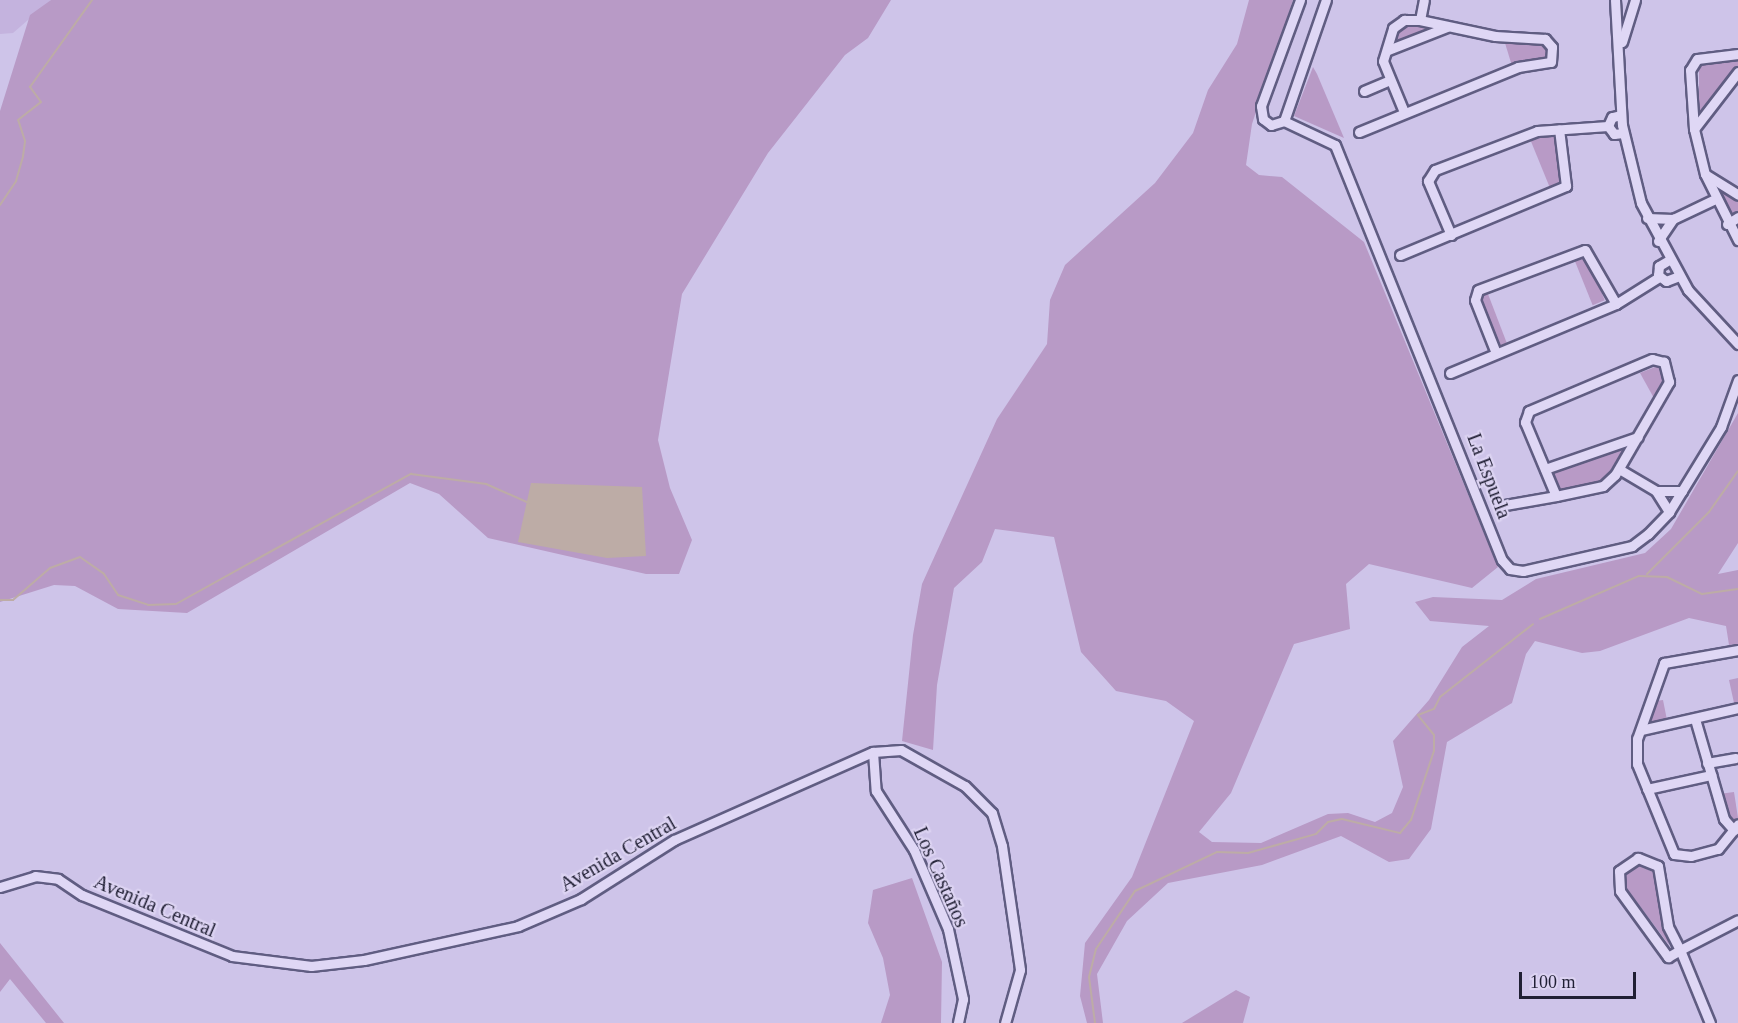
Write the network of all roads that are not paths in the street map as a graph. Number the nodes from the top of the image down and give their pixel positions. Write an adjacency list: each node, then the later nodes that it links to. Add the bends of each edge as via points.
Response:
1 (1300, 0): 16 (street, via 1260,110 1268,123)
2 (1326, 0): 16 (street)
3 (1424, 0): 6 (street)
4 (1615, 0): 9 (street)
5 (1635, 0): 9 (street)
6 (1420, 20): 7 (street); 8 (street, via 1395,25)
7 (1447, 27): 8 (street); 14 (street, via 1545,39 1552,47 1551,62 1518,67)
8 (1388, 50): 12 (street, via 1383,61)
9 (1619, 50): 15 (street)
10 (1736, 55): 19 (street, via 1691,65)
11 (1738, 72): 19 (street)
12 (1388, 81): 13 (street); 14 (street)
13 (1364, 91)
14 (1404, 112): 20 (street)
15 (1621, 116): 17 (street, via 1612,117); 21 (street)
16 (1284, 122): 48 (street, La Espuela, via 1335,146 1504,564 1523,571 1632,546)
17 (1608, 126): 18 (street); 21 (street)
18 (1559, 129): 29 (street, via 1566,186); 29 (street, via 1520,137 1429,175)
19 (1694, 129): 22 (street)
20 (1359, 132)
21 (1623, 134): 26 (street)
22 (1705, 174): 23 (street); 24 (street)
23 (1738, 195)
24 (1713, 200): 27 (street); 28 (street)
25 (1738, 217): 28 (street)
26 (1647, 218): 27 (street); 31 (street)
27 (1673, 219): 31 (street)
28 (1727, 224): 30 (street)
29 (1451, 235): 32 (street)
30 (1738, 240)
31 (1658, 241): 33 (street)
32 (1400, 255)
33 (1669, 260): 34 (street); 35 (street, via 1658,268)
34 (1678, 276): 35 (street, via 1666,281); 37 (street)
35 (1659, 277): 36 (street)
36 (1616, 304): 38 (street); 38 (street, via 1584,250 1478,290 1475,300)
37 (1738, 344)
38 (1496, 353): 39 (street)
39 (1450, 373)
40 (1738, 380): 45 (street, La Espuela, via 1727,418)
41 (1638, 437): 42 (street); 42 (street, via 1670,379 1666,365 1656,359 1529,411 1525,422); 43 (street)
42 (1545, 469): 46 (street)
43 (1619, 469): 44 (street); 46 (street, via 1603,486)
44 (1656, 491): 45 (street); 48 (street)
45 (1682, 491): 48 (street, La Espuela)
46 (1556, 495): 47 (street)
47 (1505, 505)
48 (1670, 512)
49 (1738, 650): 52 (street, via 1664,663)
50 (1738, 708): 51 (street)
51 (1695, 719): 52 (street); 55 (street)
52 (1641, 730): 57 (street, via 1635,758)
53 (873, 752): 61 (street, Avenida Central, via 674,840 581,899 518,926 364,960 311,966 232,956 82,895 58,879 35,876); 64 (street, Los Castaños, via 876,791 914,850 948,929 963,999); 65 (street, Avenida Central, via 901,750 932,763 965,786 992,813 1002,846 1020,970)
54 (1736, 758): 55 (street)
55 (1707, 763): 56 (street)
56 (1711, 775): 57 (street); 58 (street, via 1724,819)
57 (1647, 789): 59 (street)
58 (1736, 827): 59 (street, via 1718,849 1691,856)
59 (1674, 854): 60 (street)
60 (1658, 866): 63 (street, via 1666,918); 63 (street, via 1634,859 1622,867 1618,881 1668,957)
61 (0, 887)
62 (1738, 920): 63 (street)
63 (1680, 950): 66 (street)
64 (958, 1023)
65 (1005, 1023)
66 (1710, 1023)

